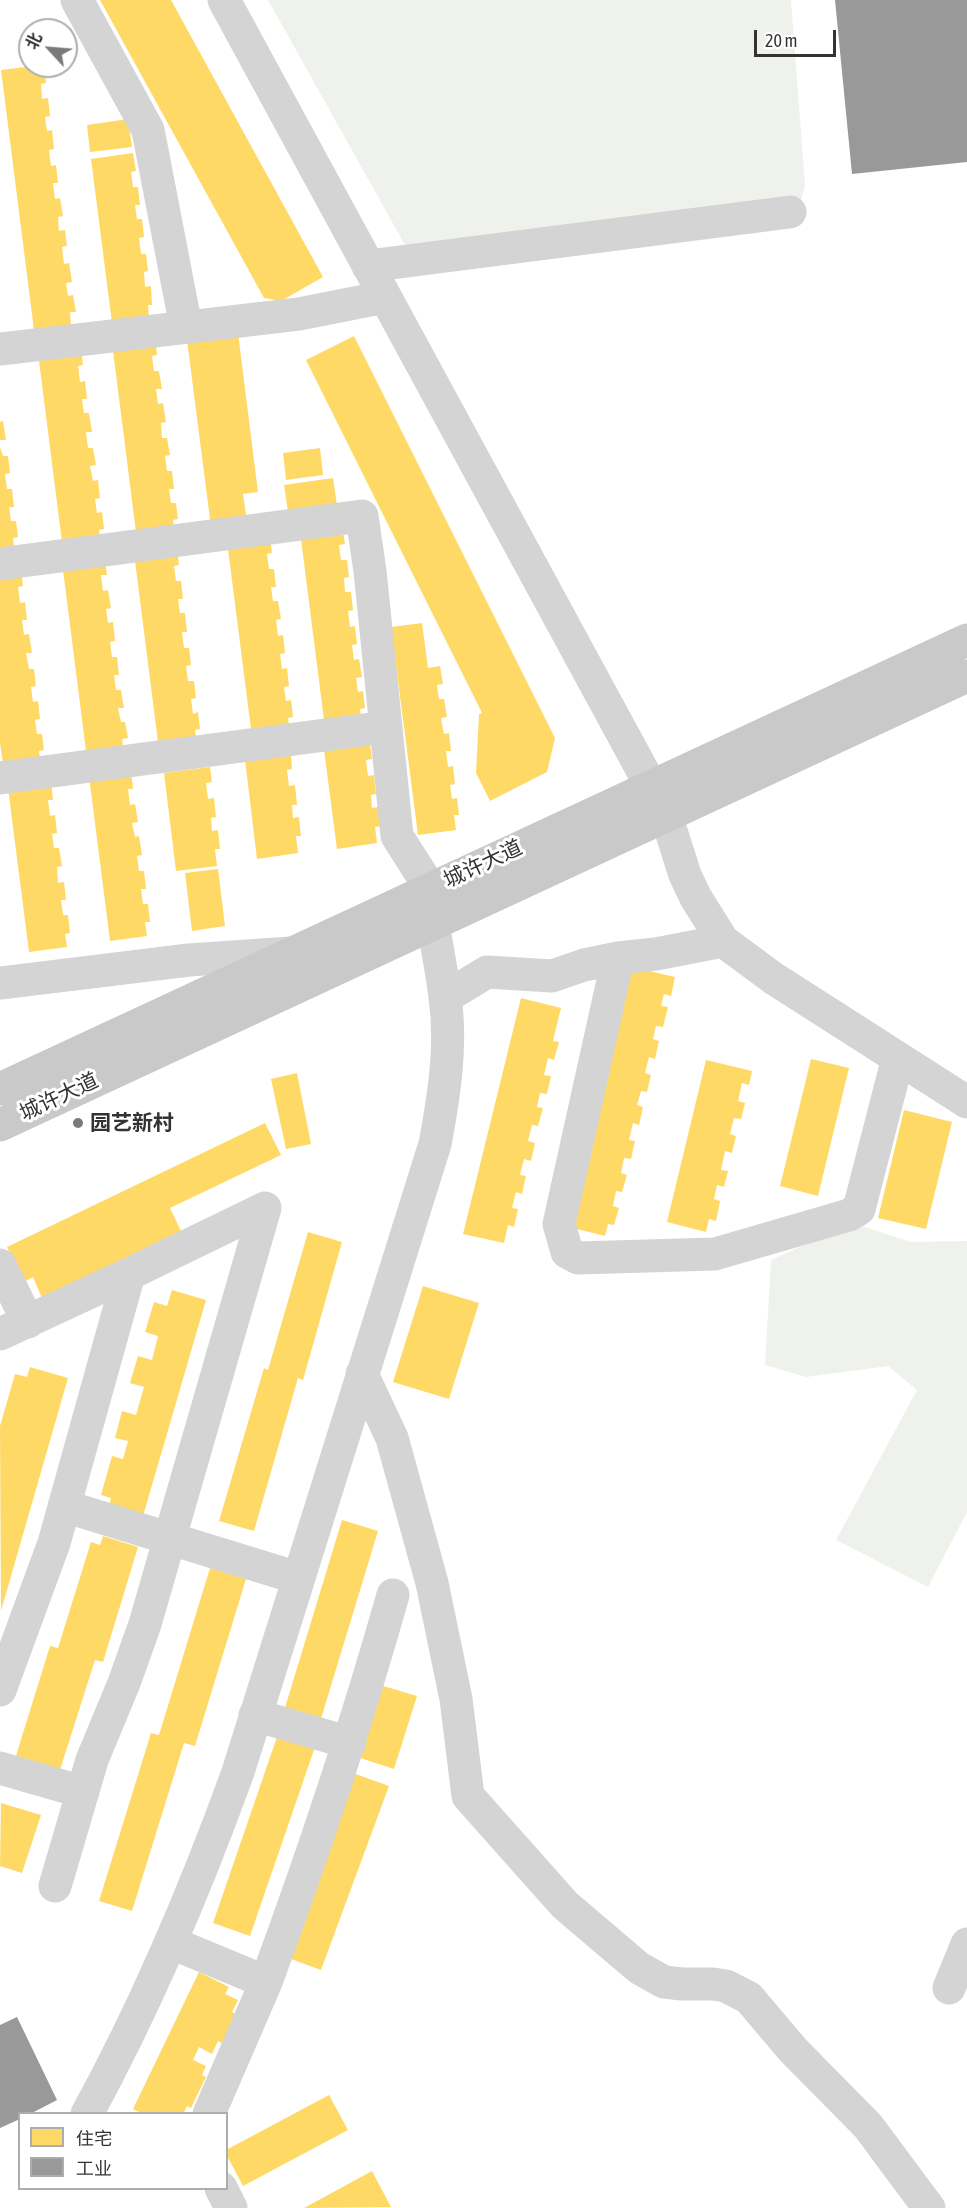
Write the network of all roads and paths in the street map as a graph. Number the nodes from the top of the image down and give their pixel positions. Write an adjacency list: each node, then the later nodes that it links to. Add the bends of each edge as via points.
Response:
1 (77, 0): 6 (street, via 148,130)
2 (224, 0): 4 (street)
3 (790, 212): 4 (street)
4 (368, 266): 5 (street)
5 (386, 297): 6 (street, via 298,314); 13 (street)
6 (186, 327): 7 (street)
7 (0, 349)
8 (0, 564): 11 (street, via 362,516)
9 (967, 640): 13 (main road, 城许大道)
10 (967, 676): 14 (main road, 城许大道)
11 (386, 727): 12 (street); 15 (street, via 397,836)
12 (0, 778)
13 (651, 786): 15 (main road, 城许大道)
14 (666, 815): 16 (main road, 城许大道); 17 (street, via 685,875)
15 (430, 888): 18 (main road, 城许大道)
16 (433, 923): 21 (street); 25 (main road, 城许大道)
17 (723, 941): 19 (street); 22 (street)
18 (291, 953): 20 (street, via 189,960); 23 (main road, 城许大道)
19 (618, 958): 21 (street, via 552,976 487,972); 22 (street, via 559,1224 567,1252 578,1258 715,1254 859,1209)
20 (0, 983)
21 (446, 997): 29 (street, via 447,1058 435,1144)
22 (898, 1058): 24 (street)
23 (0, 1089)
24 (967, 1102)
25 (0, 1125)
26 (0, 1265): 28 (street)
27 (129, 1274): 28 (street); 30 (street); 31 (street, via 265,1208)
28 (14, 1328)
29 (363, 1374): 32 (street); 48 (street, via 392,1438 432,1583 456,1699 468,1796 565,1905 639,1968 664,1982 726,1986 749,1998 868,2127)
30 (64, 1506): 31 (street); 34 (street)
31 (170, 1538): 32 (street); 38 (street, via 138,1644)
32 (298, 1578): 35 (street)
33 (393, 1595): 36 (street)
34 (0, 1690)
35 (255, 1715): 36 (street); 40 (street, via 211,1847)
36 (350, 1743): 42 (street)
37 (0, 1768): 38 (street)
38 (83, 1792): 39 (street)
39 (56, 1886)
40 (172, 1943): 42 (street); 44 (street)
41 (967, 1944): 43 (street)
42 (266, 1982): 45 (street)
43 (949, 1988)
44 (88, 2112)
45 (210, 2112)
46 (222, 2190): 47 (street)
47 (231, 2208)
48 (929, 2208)

